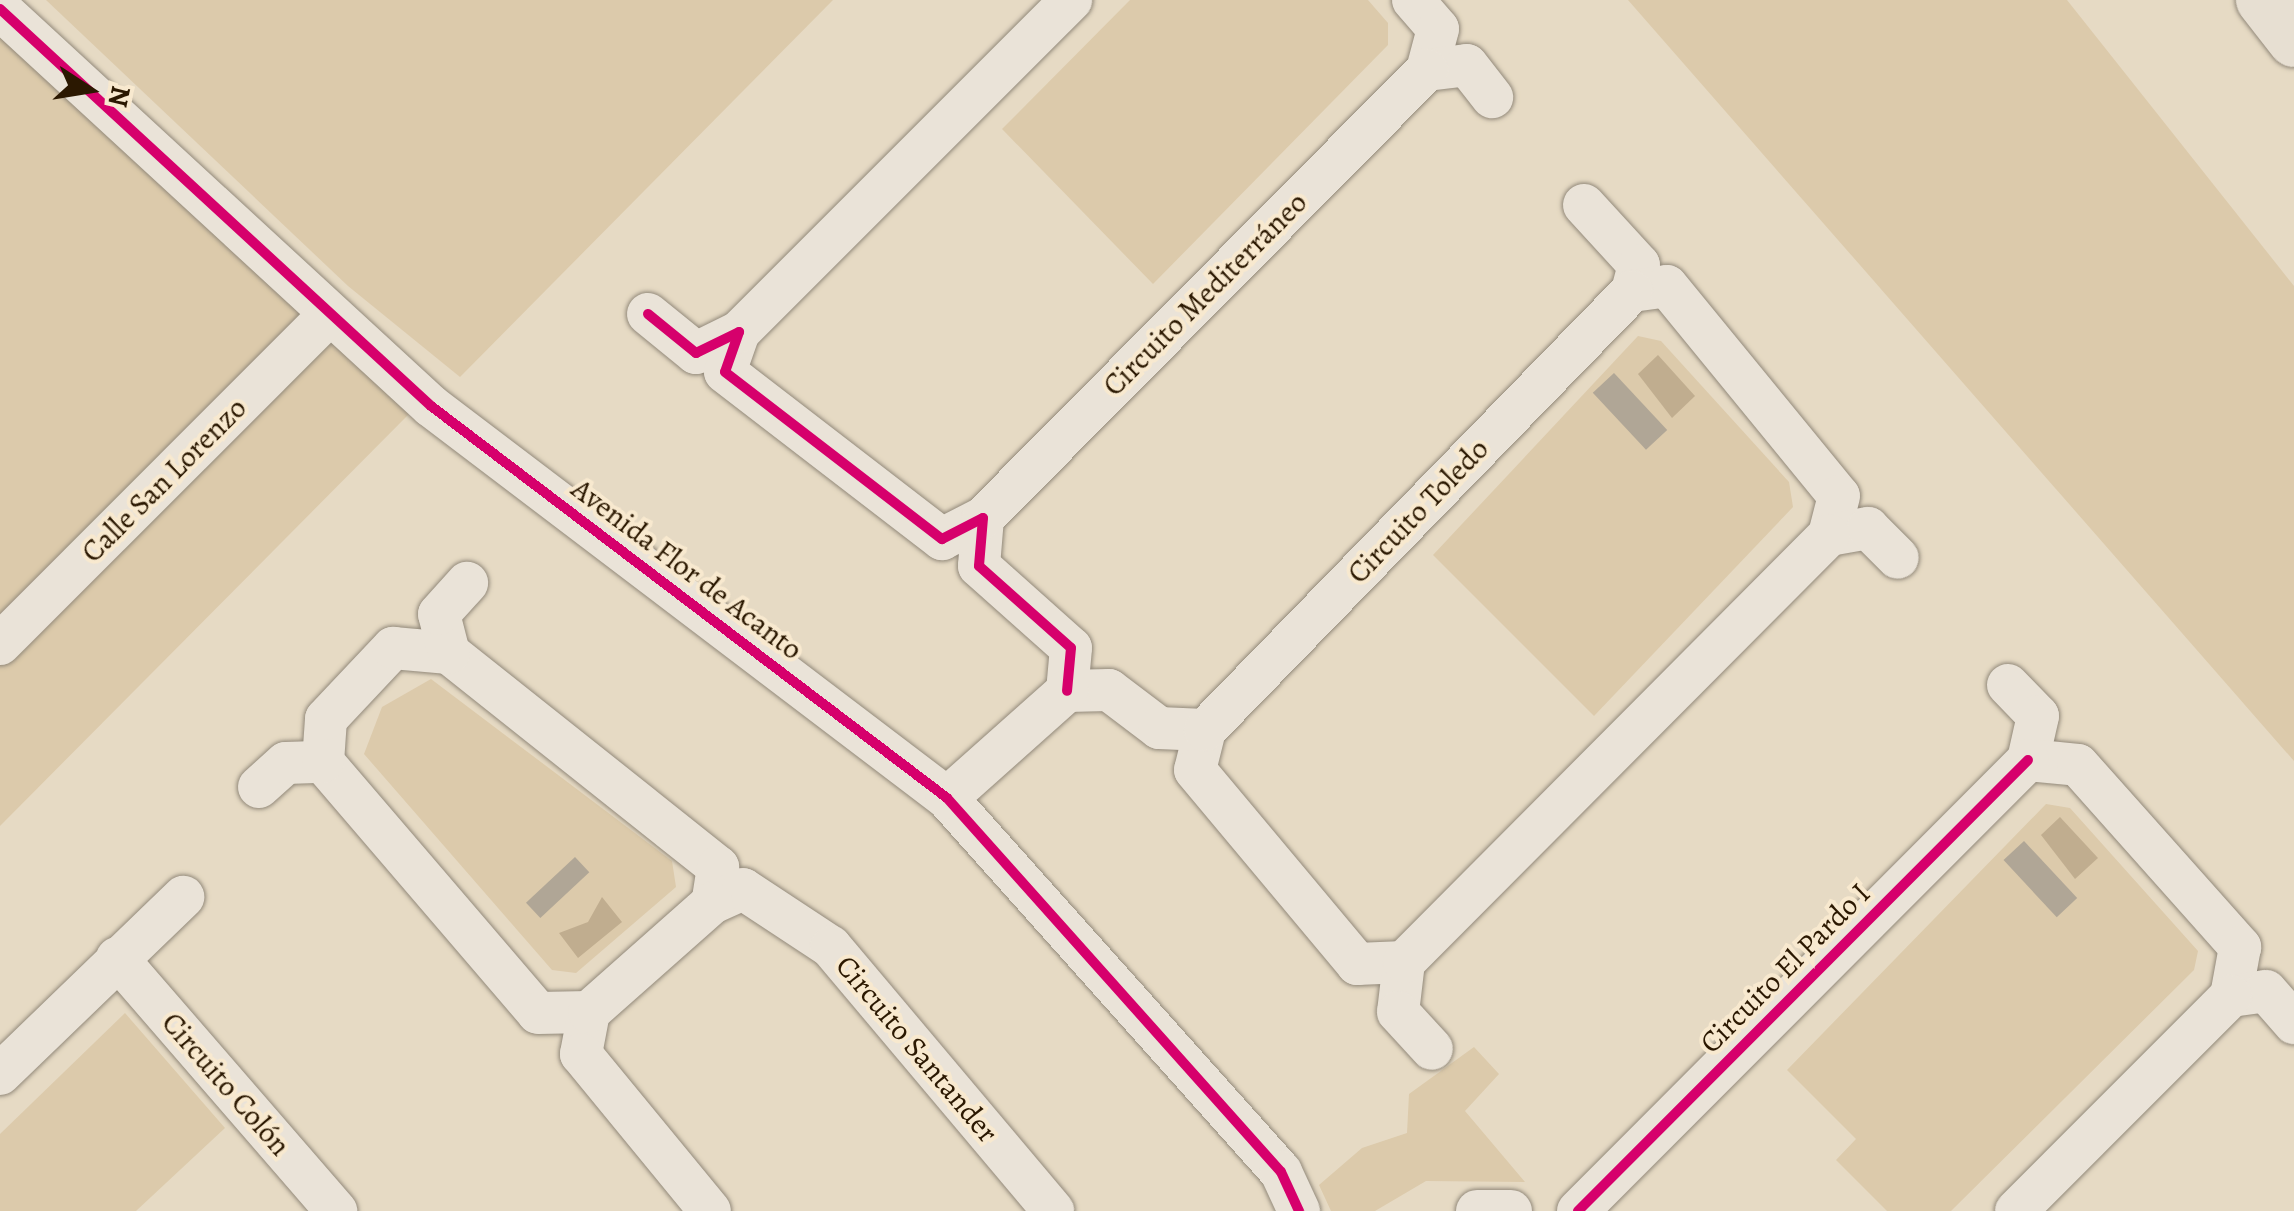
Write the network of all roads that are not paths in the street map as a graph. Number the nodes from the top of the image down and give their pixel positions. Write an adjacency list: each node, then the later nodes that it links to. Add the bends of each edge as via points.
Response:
1 (1071, 0): 12 (street)
2 (1413, 0): 6 (street, via 1438,29)
3 (2262, 0): 5 (main road)
4 (17, 9): 11 (street, Avenida Flor de Acanto)
5 (2294, 41)
6 (1427, 70): 7 (street, via 1467,66); 13 (street, Circuito Mediterráneo)
7 (1492, 98)
8 (1584, 205): 9 (street, via 1638,266)
9 (1632, 291): 14 (street, via 1667,286 1839,496); 21 (street, Circuito Toledo)
10 (648, 314): 12 (street, via 696,353)
11 (328, 316): 17 (street, Calle San Lorenzo); 25 (street, Avenida Flor de Acanto, via 431,406)
12 (739, 332): 13 (street, Circuito Mediterráneo, via 725,372 942,539)
13 (983, 518): 20 (street, via 979,566 1072,648)
14 (1829, 535): 15 (street, via 1868,528); 29 (street)
15 (1898, 558)
16 (467, 583): 18 (street, via 439,614)
17 (0, 644)
18 (448, 653): 23 (street, via 393,648 326,718); 27 (street, via 718,866)
19 (2008, 685): 22 (street, via 2038,716)
20 (1067, 690): 21 (street, via 1109,690 1160,728); 25 (street)
21 (1205, 730): 29 (street, via 1195,770 1358,964)
22 (2028, 760): 30 (street, via 2078,764 2240,948); 41 (street, Circuito El Pardo I)
23 (324, 762): 24 (street, via 286,763); 31 (street, via 538,1013)
24 (258, 787)
25 (947, 798): 38 (street, Avenida Flor de Acanto, via 1280,1172)
26 (183, 897): 28 (street)
27 (712, 903): 31 (street); 37 (street, Circuito Santander, via 743,889 830,946)
28 (117, 958): 34 (street); 35 (street, Circuito Colón)
29 (1404, 962): 33 (street, via 1398,1012)
30 (2231, 996): 32 (street, via 2266,991); 42 (street)
31 (589, 1012): 36 (street, via 580,1054)
32 (2294, 1023)
33 (1432, 1049)
34 (0, 1074)
35 (336, 1211)
36 (710, 1211)
37 (1053, 1211)
38 (1298, 1211)
39 (1476, 1211): 40 (street)
40 (1511, 1211)
41 (1578, 1211)
42 (2016, 1211)

